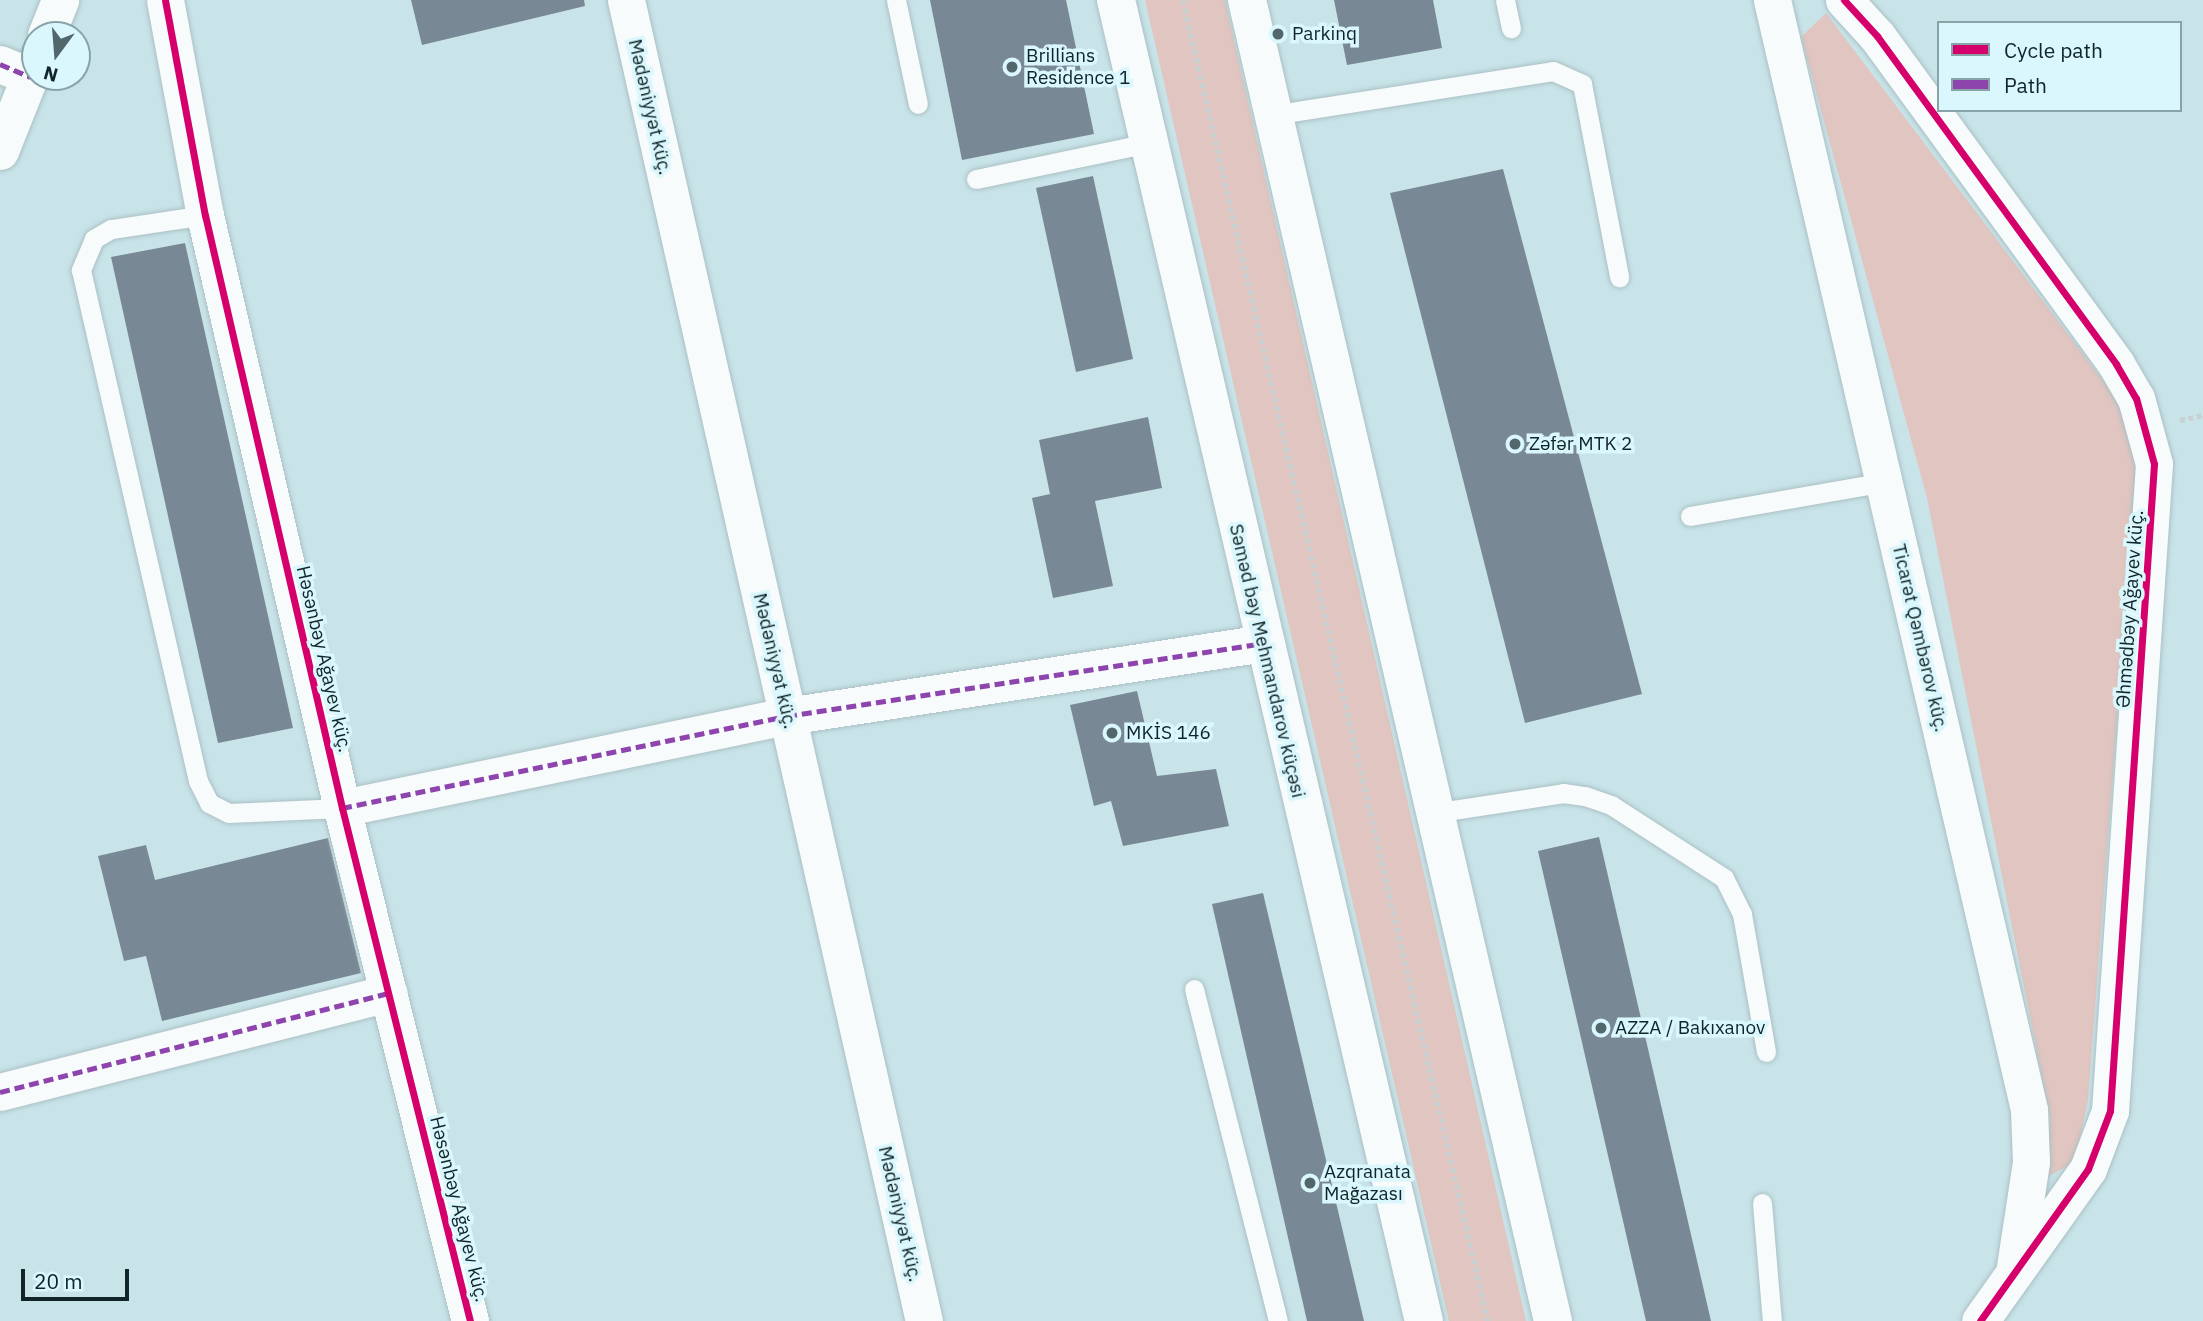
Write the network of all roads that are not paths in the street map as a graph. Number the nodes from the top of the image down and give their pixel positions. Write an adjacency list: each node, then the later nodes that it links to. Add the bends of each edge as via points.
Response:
1 (60, 0): 10 (street)
2 (165, 0): 18 (street, Həsənbəy Ağayev küç.)
3 (626, 0): 23 (street, Mədəniyyət küç.)
4 (896, 0): 13 (lane)
5 (1116, 0): 15 (main road, Səməd bəy Mehmandarov küçəsi)
6 (1247, 0): 14 (main road)
7 (1505, 0): 11 (lane)
8 (1772, 0): 20 (street, Ticarət Qəmbərov küç.)
9 (1844, 0): 31 (street, Əhmədbəy Ağayev küç., via 1877,36 2116,364 2136,398 2154,464 2110,1111 2088,1169)
10 (52, 21)
11 (1511, 29)
12 (21, 72): 16 (street)
13 (918, 104)
14 (1272, 115): 19 (lane, via 1553,71 1582,84); 25 (main road)
15 (1149, 143): 17 (lane); 22 (main road, Səməd bəy Mehmandarov küçəsi)
16 (0, 151)
17 (976, 179)
18 (205, 215): 24 (street, Həsənbəy Ağayev küç.); 24 (lane, via 111,229 90,246 81,270 195,768 209,803 229,813)
19 (1619, 277)
20 (1885, 482): 21 (lane); 31 (street, Ticarət Qəmbərov küç., via 2029,1110 2031,1162)
21 (1689, 516)
22 (1264, 643): 23 (street); 35 (main road, Səməd bəy Mehmandarov küçəsi)
23 (787, 716): 24 (street); 33 (street, Mədəniyyət küç.)
24 (342, 808): 27 (street, Həsənbəy Ağayev küç.)
25 (1433, 813): 28 (lane, via 1563,793 1585,796 1611,805 1724,878 1742,914); 36 (main road)
26 (1194, 989): 34 (lane)
27 (389, 993): 29 (street); 32 (street, Həsənbəy Ağayev küç.)
28 (1766, 1052)
29 (0, 1093)
30 (1762, 1203): 37 (lane)
31 (2013, 1279): 38 (street, Əhmədbəy Ağayev küç.)
32 (470, 1321)
33 (924, 1321)
34 (1278, 1321)
35 (1424, 1321)
36 (1553, 1321)
37 (1772, 1321)
38 (1980, 1321)

